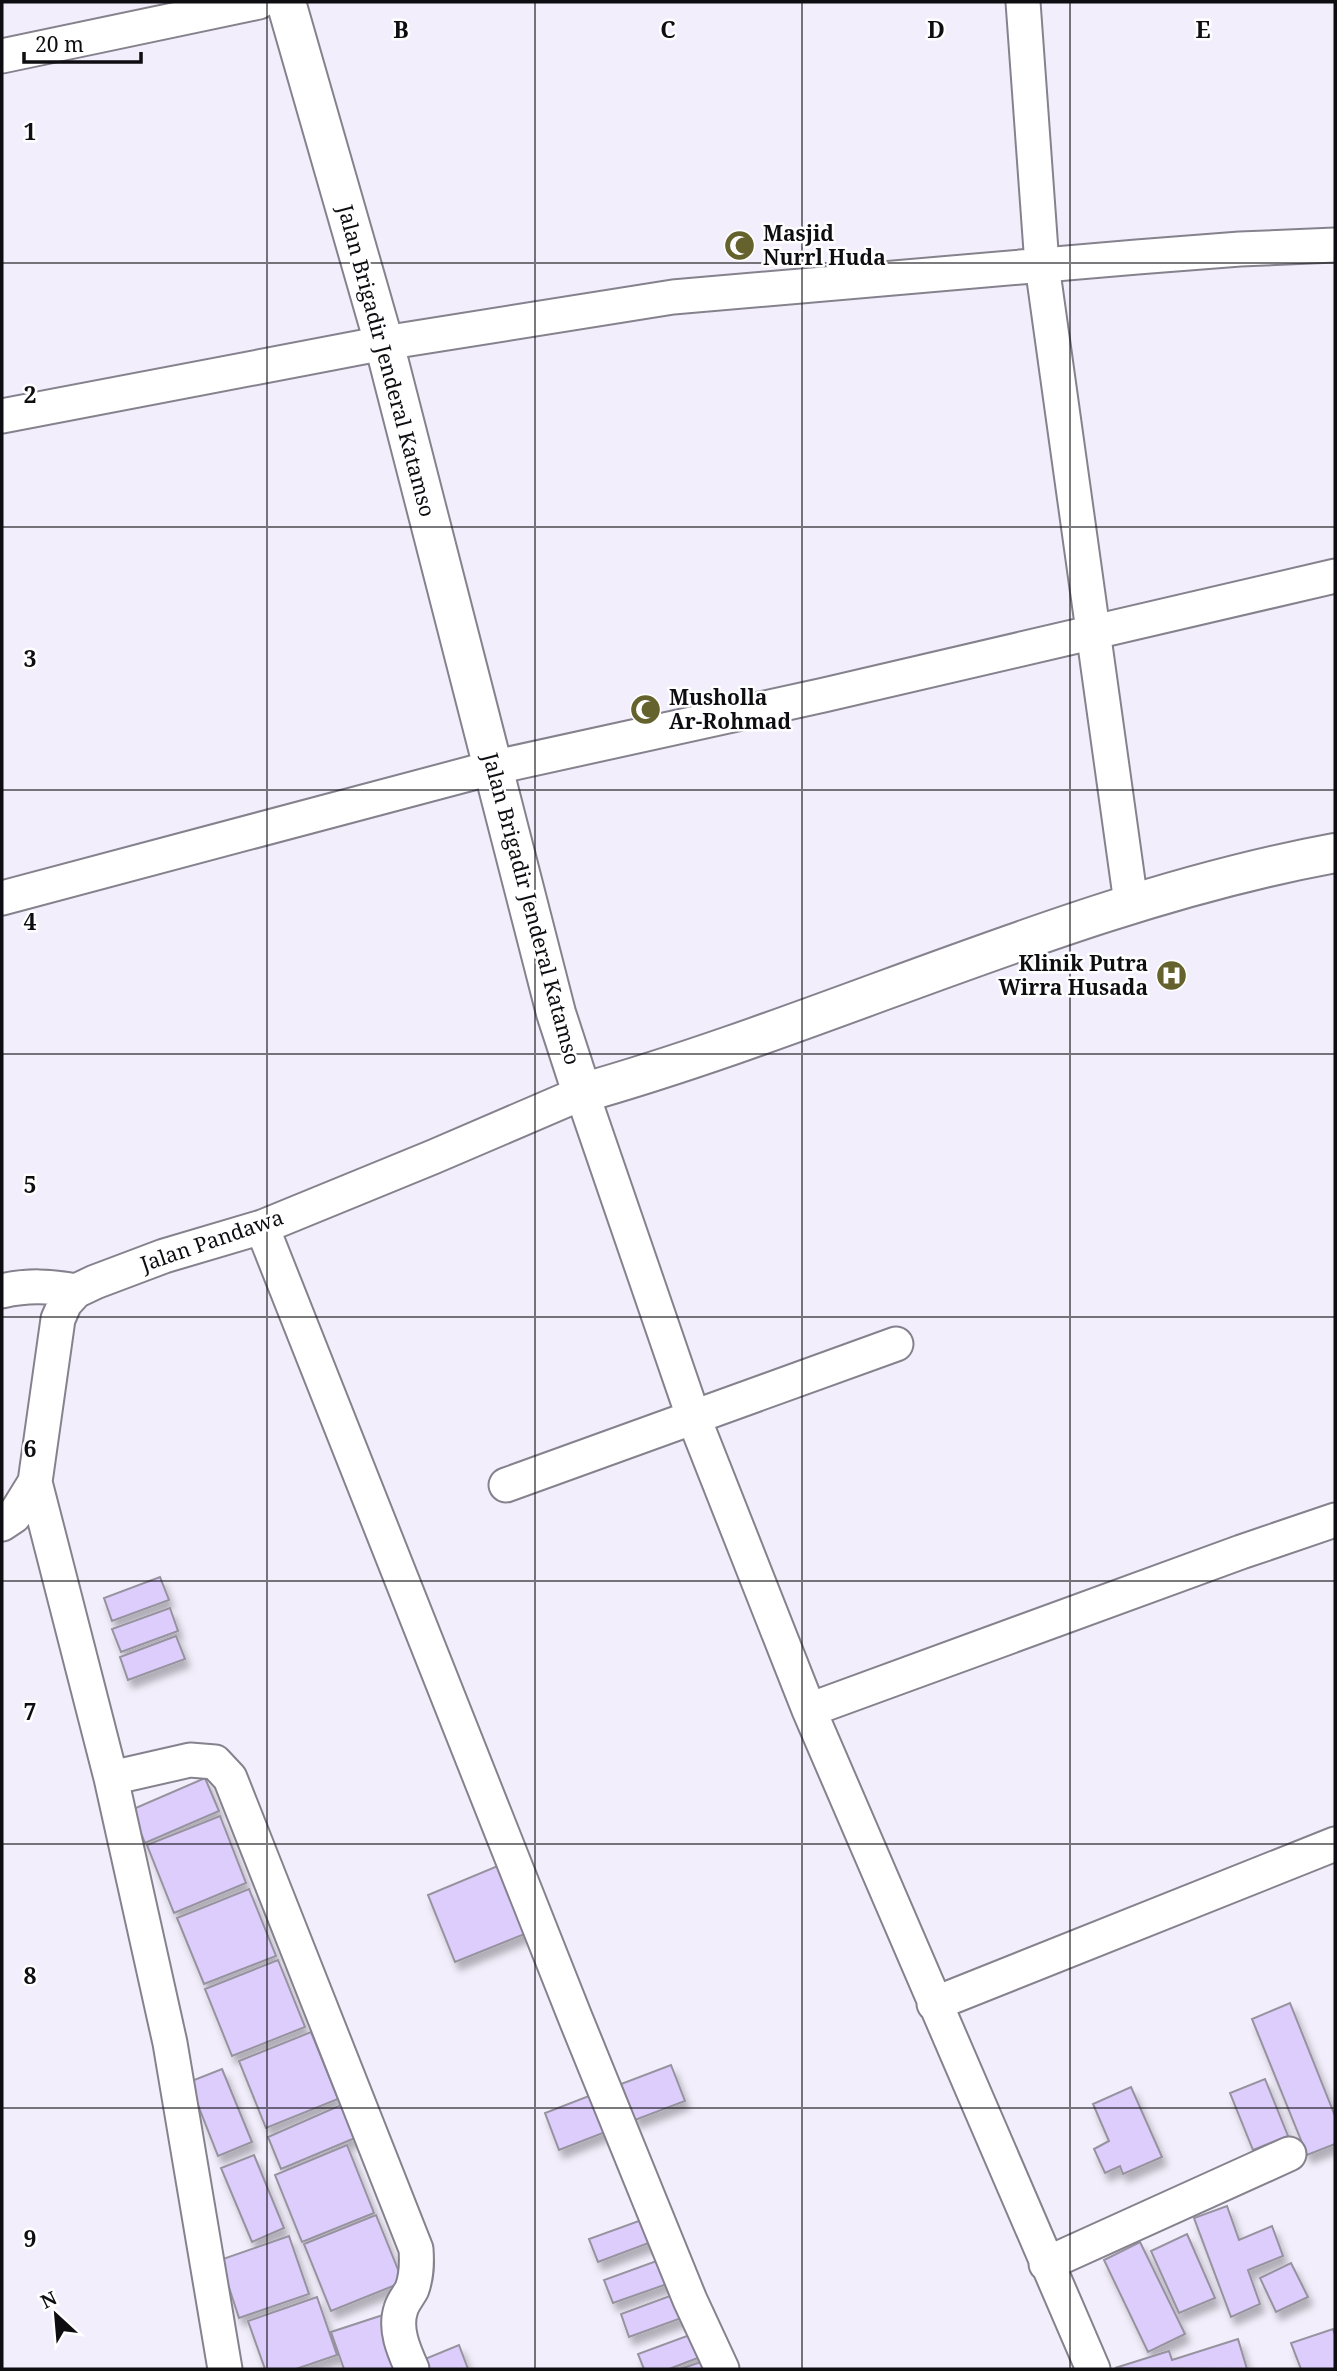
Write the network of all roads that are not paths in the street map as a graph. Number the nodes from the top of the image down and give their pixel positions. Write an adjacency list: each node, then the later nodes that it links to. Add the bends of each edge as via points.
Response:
1 (259, 2): 4 (street)
2 (286, 2): 7 (main road, Jalan Brigadir Jenderal Katamso)
3 (1023, 2): 6 (street)
4 (2, 56)
5 (1335, 246): 6 (street)
6 (1042, 265): 7 (street, via 673,297); 10 (street)
7 (384, 343): 8 (street); 11 (main road, Jalan Brigadir Jenderal Katamso)
8 (2, 416)
9 (1335, 576): 10 (street)
10 (1093, 631): 11 (street); 14 (street)
11 (491, 768): 13 (street); 15 (main road, Jalan Brigadir Jenderal Katamso)
12 (1335, 853): 14 (main road, Jalan Brigadir Jenderal Katamso, via 1275,864)
13 (2, 898)
14 (1131, 903): 15 (main road, Jalan Brigadir Jenderal Katamso, via 705,1055)
15 (582, 1093): 16 (street, Jalan Pandawa); 20 (street)
16 (262, 1227): 18 (street, Jalan Pandawa, via 164,1256); 33 (street, via 575,2017)
17 (2, 1291): 18 (street, via 46,1286)
18 (76, 1291): 21 (street, via 58,1319)
19 (896, 1344): 20 (street)
20 (693, 1416): 22 (street); 25 (street)
21 (35, 1482): 24 (street, via 14,1516); 26 (street)
22 (506, 1485)
23 (1335, 1520): 25 (street)
24 (2, 1524)
25 (809, 1710): 28 (street)
26 (111, 1778): 31 (street, via 170,2043); 32 (street, via 190,1760 215,1762 230,1778 416,2249 417,2268 399,2321)
27 (1335, 1844): 28 (street)
28 (934, 2004): 30 (street)
29 (1289, 2154): 30 (street)
30 (1046, 2264): 34 (street)
31 (225, 2369)
32 (412, 2369)
33 (722, 2369)
34 (1093, 2369)

